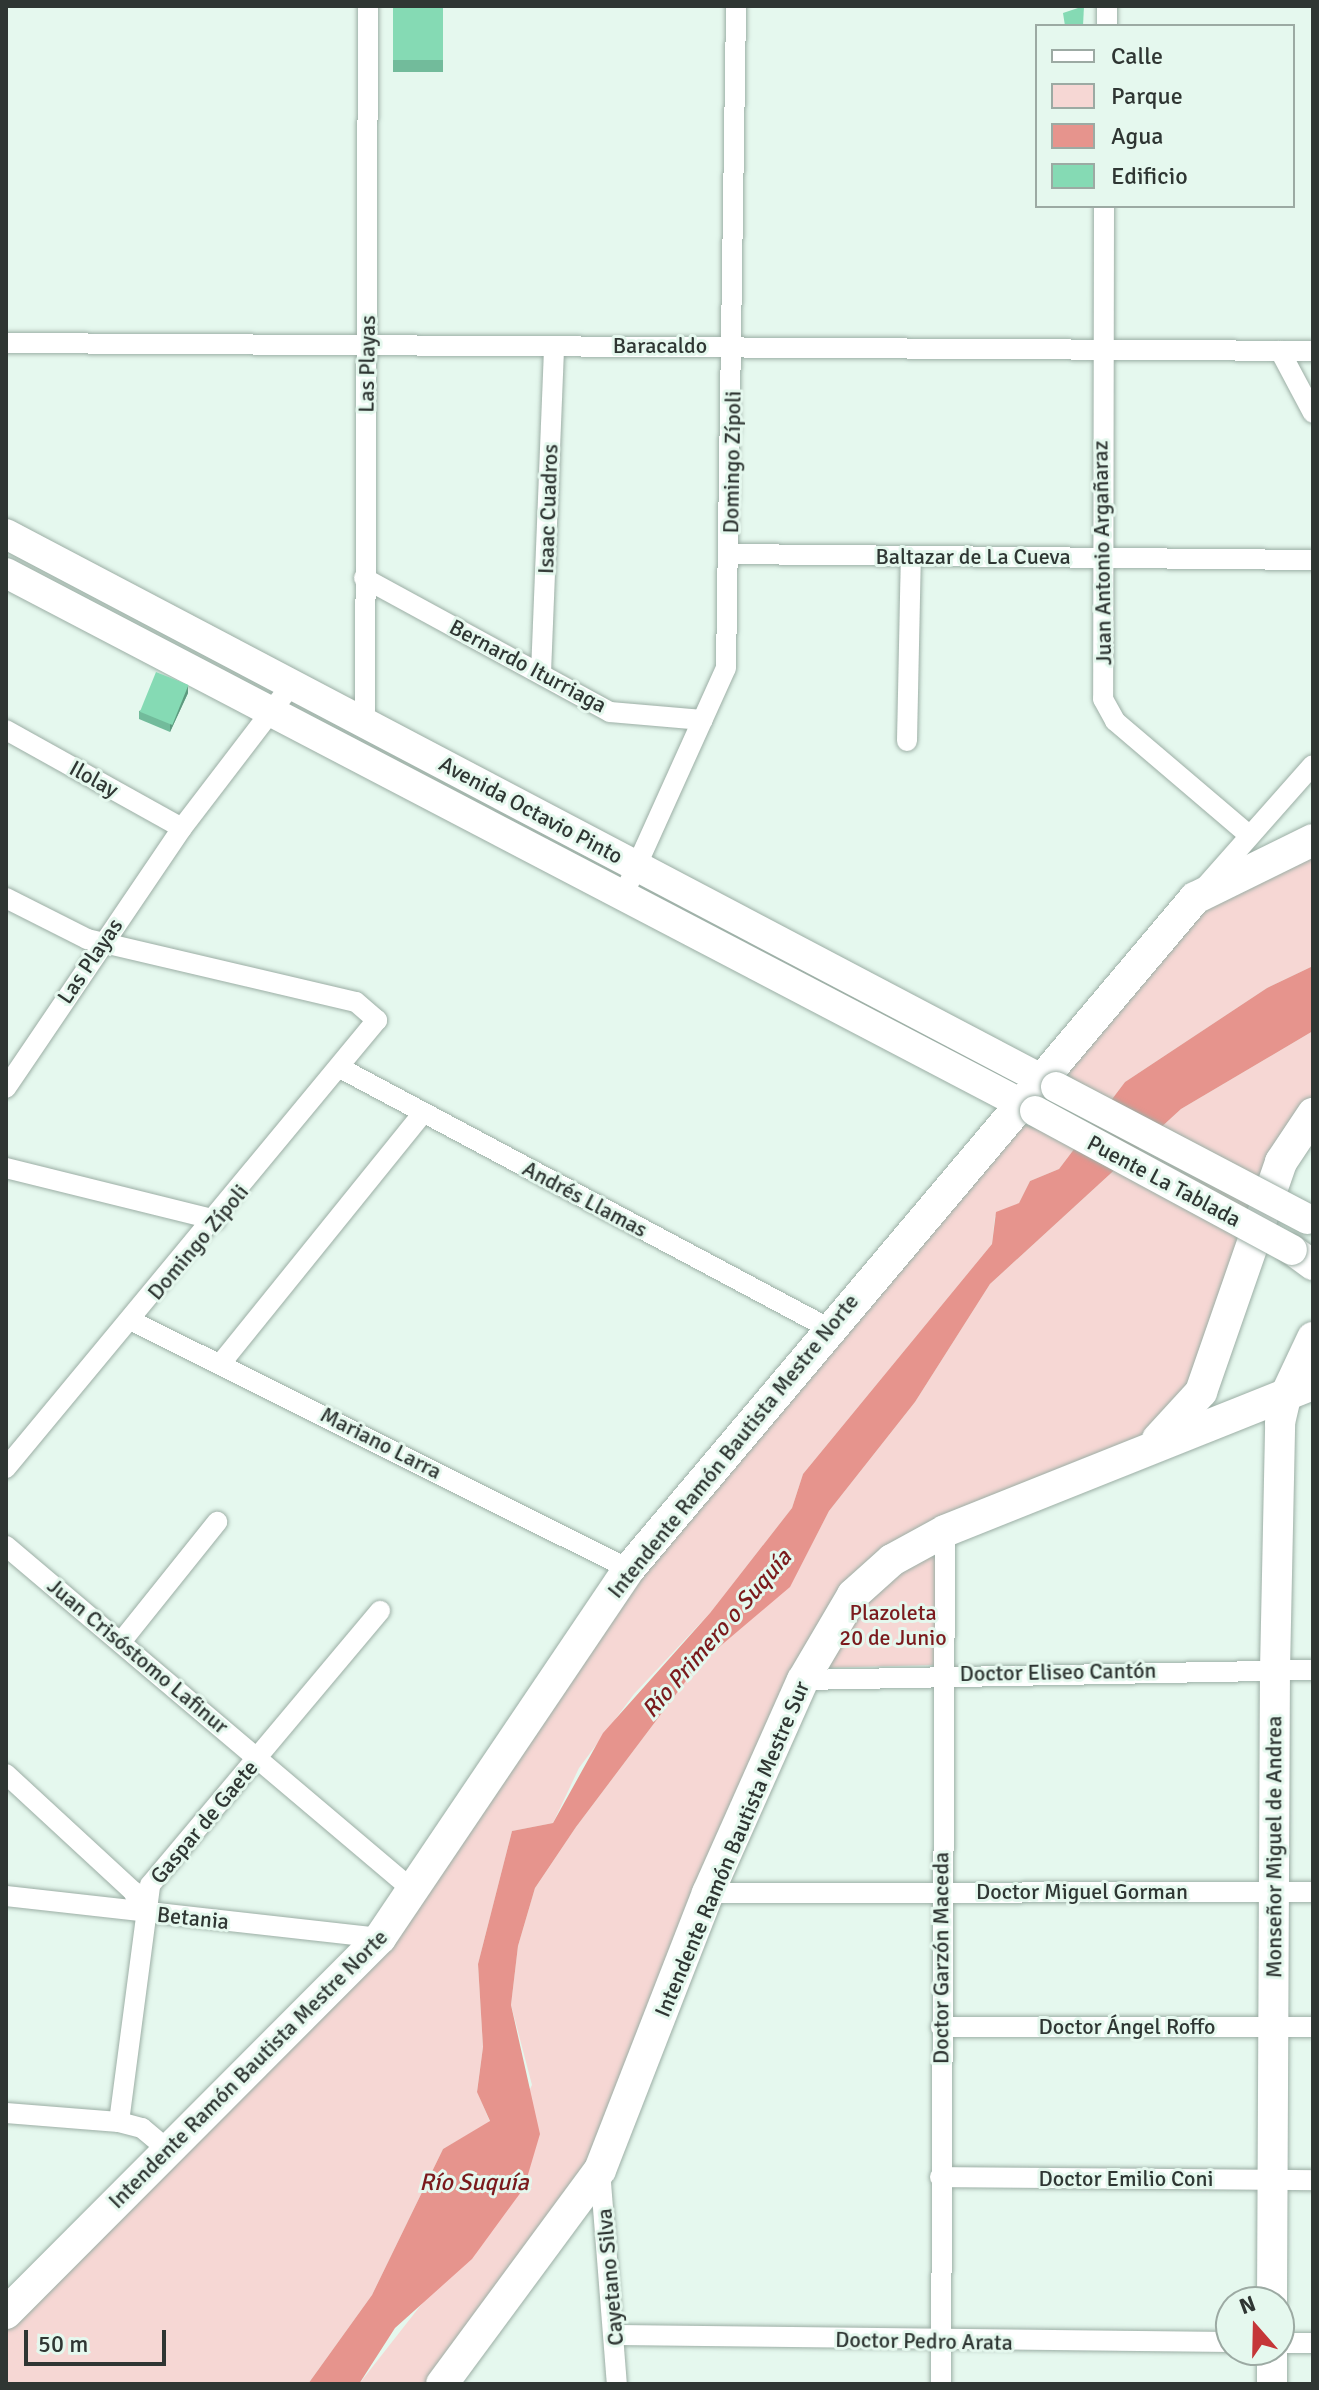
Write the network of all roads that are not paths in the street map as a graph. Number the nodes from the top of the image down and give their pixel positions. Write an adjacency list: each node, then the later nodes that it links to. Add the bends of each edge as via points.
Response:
1 (368, 6): 4 (street, Las Playas)
2 (736, 6): 7 (street, Domingo Zípoli)
3 (1104, 208): 10 (street, Juan Antonio Argañaraz)
4 (367, 341): 5 (street, Baracaldo); 6 (street, Baracaldo); 18 (street, Las Playas)
5 (6, 343)
6 (554, 346): 7 (street, Baracaldo); 19 (street, Isaac Cuadros)
7 (735, 347): 10 (street, Baracaldo); 13 (street, Domingo Zípoli)
8 (1280, 351): 9 (street, Baracaldo); 10 (street, Baracaldo); 11 (street)
9 (1313, 351)
10 (1101, 355): 15 (street, Juan Antonio Argañaraz)
11 (1313, 413)
12 (6, 534): 20 (main road, Avenida Octavio Pinto)
13 (730, 554): 14 (street, Baltazar de La Cueva); 22 (street, Domingo Zípoli, via 726,668)
14 (911, 557): 15 (street, Baltazar de La Cueva); 25 (street)
15 (1099, 557): 16 (street, Baltazar de La Cueva); 28 (street, Juan Antonio Argañaraz, via 1106,709)
16 (1313, 560)
17 (6, 573): 21 (main road, Avenida Octavio Pinto)
18 (364, 578): 19 (street, Bernardo Iturriaga); 23 (street, Las Playas)
19 (541, 673): 22 (street, Bernardo Iturriaga, via 610,712)
20 (293, 683): 21 (street, Las Playas); 23 (main road, Avenida Octavio Pinto)
21 (272, 709): 27 (street, Las Playas); 31 (main road, Avenida Octavio Pinto)
22 (703, 720): 30 (street, Domingo Zípoli)
23 (365, 722): 30 (main road, Avenida Octavio Pinto)
24 (6, 730): 27 (street, Ilolay)
25 (907, 741)
26 (1313, 765): 28 (street)
27 (182, 828): 34 (street, Las Playas)
28 (1249, 835): 33 (street)
29 (1313, 840): 33 (main road, Intendente Ramón Bautista Mestre Norte)
30 (635, 866): 31 (street, Domingo Zípoli); 37 (main road, Avenida Octavio Pinto)
31 (623, 896): 37 (main road, Avenida Octavio Pinto)
32 (6, 898): 34 (street)
33 (1195, 898): 37 (main road, Intendente Ramón Bautista Mestre Norte)
34 (102, 942): 35 (street, Domingo Zípoli, via 372,1010 373,1033); 36 (street, Las Playas)
35 (342, 1069): 38 (street, Andrés Llamas); 41 (street, Domingo Zípoli)
36 (6, 1088)
37 (1037, 1094): 42 (main road, Puente La Tablada, bridge); 43 (main road, Puente La Tablada, bridge); 45 (main road, Intendente Ramón Bautista Mestre Norte)
38 (423, 1113): 45 (street, Andrés Llamas); 47 (street)
39 (1313, 1114): 49 (main road, Intendente Ramón Bautista Mestre Sur, via 1281,1162 1201,1392)
40 (6, 1168): 41 (street)
41 (216, 1220): 44 (street, Domingo Zípoli)
42 (1310, 1221)
43 (1303, 1257)
44 (132, 1321): 47 (street, Mariano Larra); 50 (street, Domingo Zípoli)
45 (828, 1328): 54 (main road, Intendente Ramón Bautista Mestre Norte)
46 (1313, 1338): 48 (main road)
47 (222, 1362): 54 (street, Mariano Larra)
48 (1300, 1389): 49 (main road, Intendente Ramón Bautista Mestre Sur); 57 (main road, Monseñor Miguel de Andrea, via 1280,1423)
49 (1147, 1450): 52 (main road, Intendente Ramón Bautista Mestre Sur)
50 (6, 1468)
51 (217, 1522): 56 (street)
52 (945, 1531): 59 (street, Doctor Garzón Maceda); 60 (main road, Intendente Ramón Bautista Mestre Sur, via 868,1580)
53 (6, 1546): 56 (street, Juan Crisóstomo Lafinur)
54 (629, 1569): 63 (main road, Intendente Ramón Bautista Mestre Norte)
55 (380, 1611): 61 (street, Gaspar de Gaete)
56 (121, 1642): 61 (street, Juan Crisóstomo Lafinur)
57 (1275, 1670): 58 (street, Doctor Eliseo Cantón); 59 (street, Doctor Eliseo Cantón); 64 (main road, Monseñor Miguel de Andrea)
58 (1313, 1670)
59 (945, 1674): 60 (street, Doctor Eliseo Cantón); 67 (street, Doctor Garzón Maceda)
60 (803, 1680): 66 (main road, Intendente Ramón Bautista Mestre Sur)
61 (258, 1757): 63 (street, Juan Crisóstomo Lafinur); 69 (street, Gaspar de Gaete, via 150,1885)
62 (6, 1774): 69 (street, via 133,1891)
63 (415, 1892): 70 (main road, Intendente Ramón Bautista Mestre Norte)
64 (1274, 1892): 65 (street, Doctor Miguel Gorman); 67 (street, Doctor Miguel Gorman); 72 (main road, Monseñor Miguel de Andrea)
65 (1313, 1892)
66 (708, 1893): 67 (street, Doctor Miguel Gorman); 79 (main road, Intendente Ramón Bautista Mestre Sur)
67 (941, 1893): 71 (street, Doctor Garzón Maceda)
68 (6, 1896): 69 (street, Betania)
69 (143, 1912): 70 (street, Betania); 76 (street, Gaspar de Gaete)
70 (380, 1938): 78 (main road, Intendente Ramón Bautista Mestre Norte)
71 (941, 2027): 72 (street, Doctor Ángel Roffo); 80 (street, Doctor Garzón Maceda)
72 (1273, 2027): 73 (street, Doctor Ángel Roffo); 81 (main road, Monseñor Miguel de Andrea)
73 (1313, 2027)
74 (6, 2113): 75 (street)
75 (30, 2116): 76 (street); 77 (street)
76 (119, 2122): 78 (street, via 142,2128)
77 (6, 2130)
78 (168, 2150): 84 (main road, Intendente Ramón Bautista Mestre Norte)
79 (600, 2170): 85 (street, Cayetano Silva); 88 (main road, Intendente Ramón Bautista Mestre Sur)
80 (940, 2177): 81 (street, Doctor Emilio Coni); 86 (street, Doctor Garzón Maceda)
81 (1273, 2180): 82 (street, Doctor Emilio Coni); 83 (main road, Monseñor Miguel de Andrea)
82 (1313, 2180)
83 (1272, 2286)
84 (6, 2313)
85 (617, 2335): 86 (street, Doctor Pedro Arata); 89 (street, Cayetano Silva)
86 (941, 2342): 87 (street, Doctor Pedro Arata); 90 (street, Doctor Garzón Maceda)
87 (1215, 2342)
88 (442, 2384)
89 (617, 2384)
90 (941, 2384)

